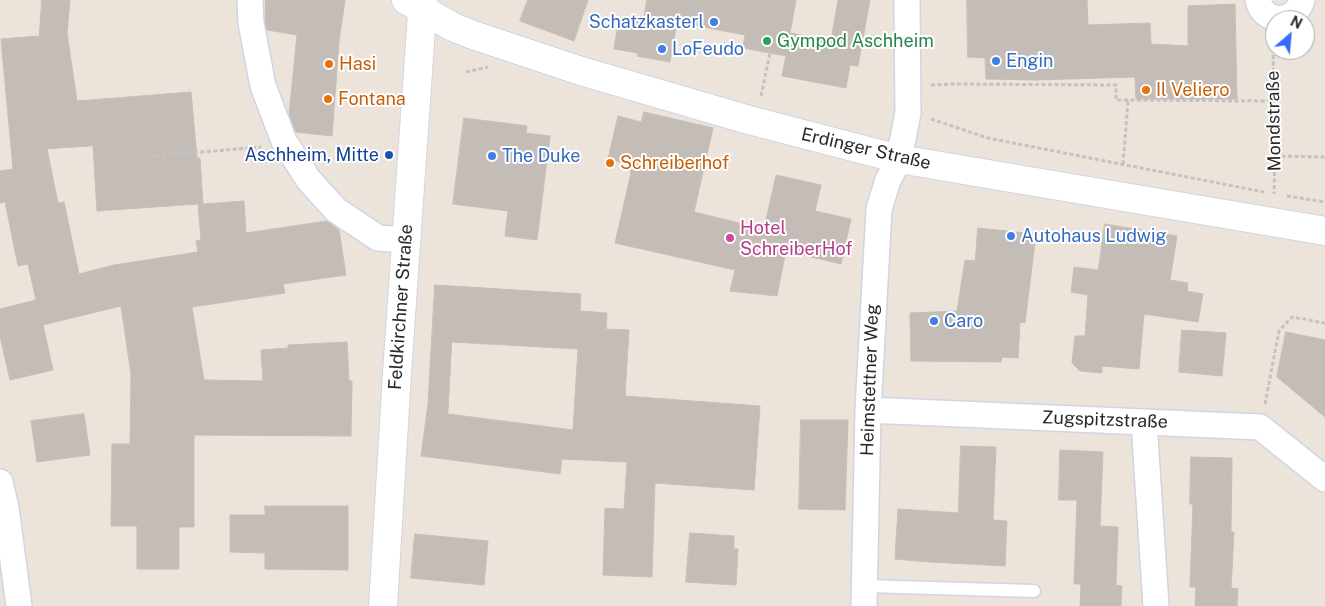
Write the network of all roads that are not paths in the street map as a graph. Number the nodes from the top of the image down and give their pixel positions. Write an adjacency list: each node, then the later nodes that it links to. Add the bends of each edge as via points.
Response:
1 (250, 0): 8 (street, via 262,86 284,141 308,179 336,210 378,238)
2 (907, 0): 6 (street, Heimstettner Weg, via 908,113)
3 (1302, 0): 5 (street, via 1295,13 1281,19)
4 (417, 3): 6 (street, Erdinger Straße, via 453,27 500,45 756,122); 8 (street, Feldkirchner Straße)
5 (1266, 9)
6 (899, 159): 7 (street, Erdinger Straße); 9 (street, Heimstettner Weg, via 879,209)
7 (1325, 231)
8 (406, 240): 16 (street, Feldkirchner Straße)
9 (868, 410): 10 (street, Zugspitzstraße); 14 (street, Heimstettner Weg)
10 (1144, 422): 11 (street, Zugspitzstraße, via 1260,427); 17 (street)
11 (1325, 479)
12 (0, 482): 15 (street)
13 (1034, 591): 14 (lane)
14 (864, 596)
15 (20, 606)
16 (383, 606)
17 (1156, 606)

